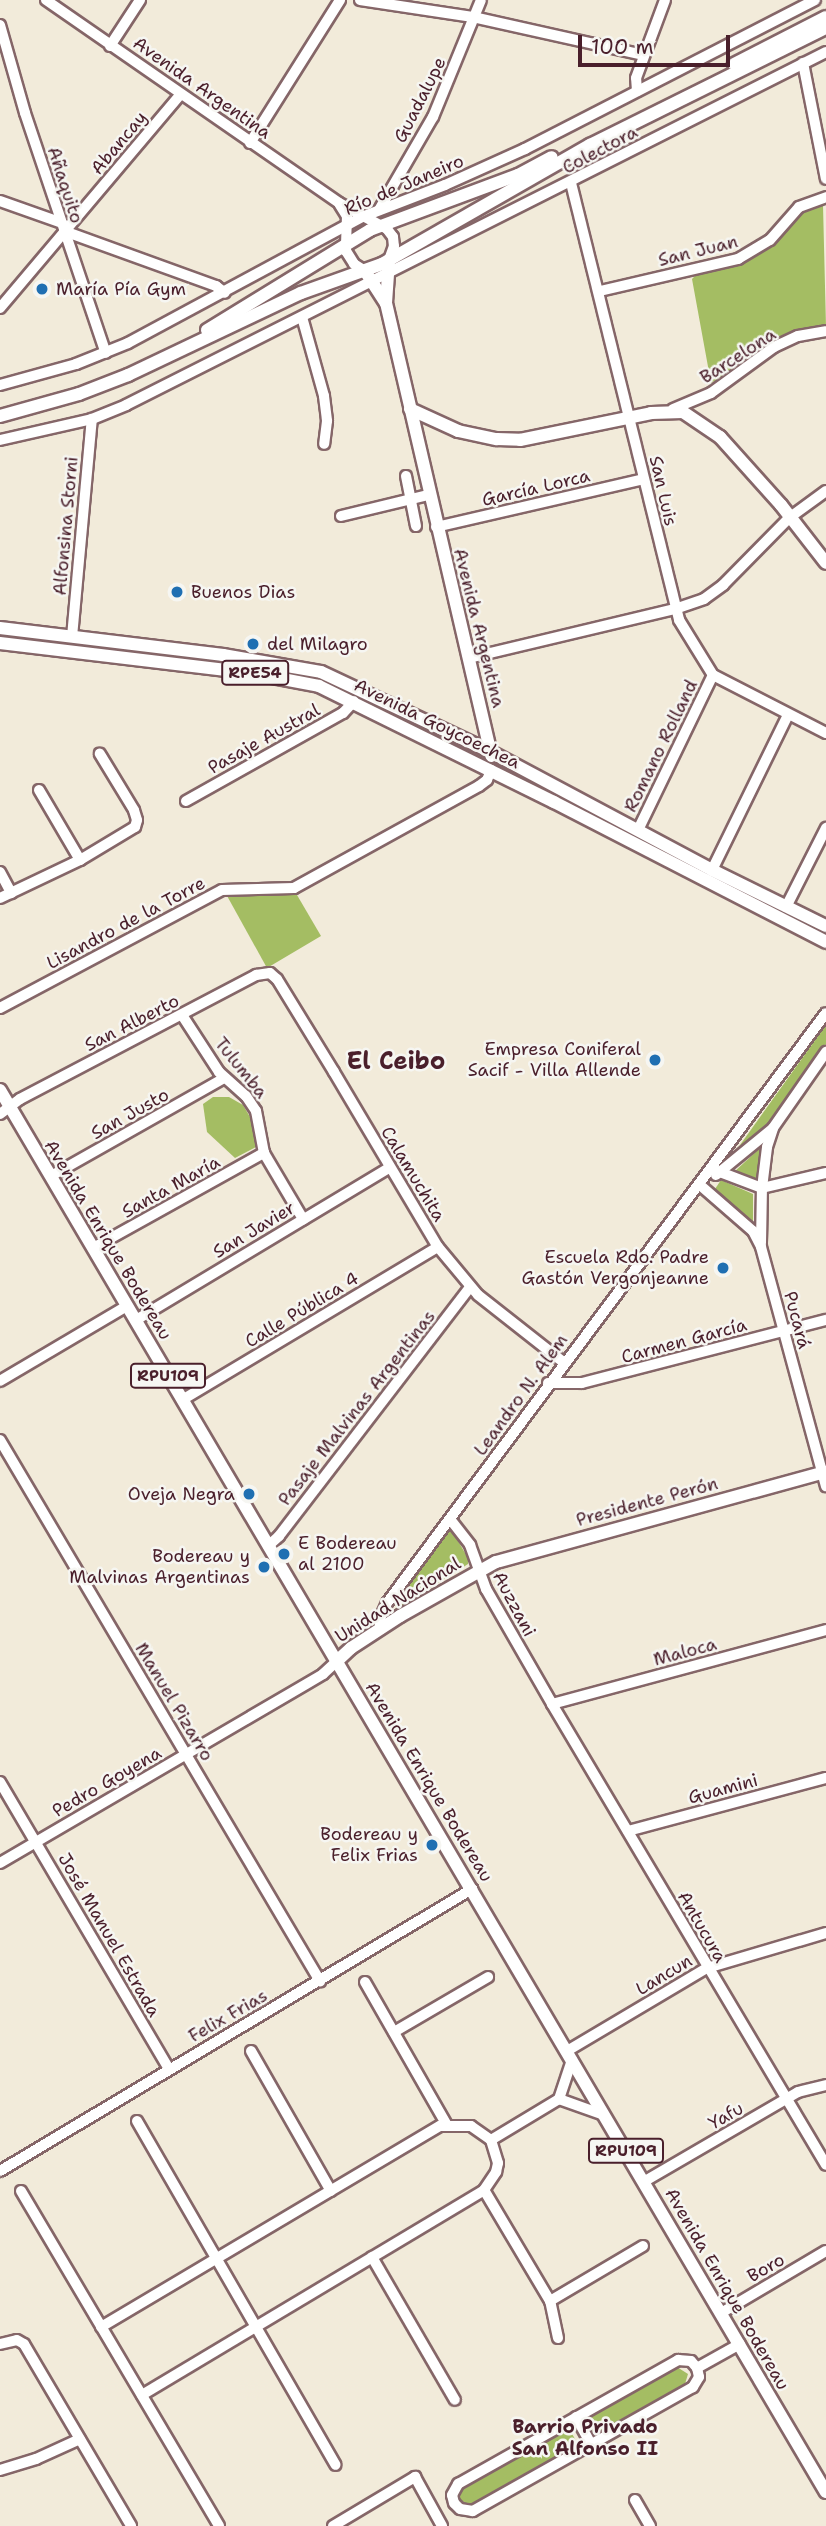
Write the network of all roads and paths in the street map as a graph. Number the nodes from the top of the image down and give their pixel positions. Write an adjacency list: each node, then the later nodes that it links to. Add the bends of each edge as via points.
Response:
1 (46, 0): 12 (street, Avenida Argentina)
2 (140, 0): 12 (street)
3 (340, 0): 18 (street)
4 (360, 0): 8 (street)
5 (481, 0): 8 (street, Guadalupe)
6 (665, 0): 14 (street)
7 (815, 0): 16 (street, Río de Janeiro)
8 (473, 17): 14 (street); 24 (street, Guadalupe, via 433,117)
9 (826, 17): 26 (main road, via 518,175)
10 (0, 25): 28 (street, Añaquito)
11 (826, 28): 30 (main road, via 590,145)
12 (110, 46): 17 (street, Avenida Argentina)
13 (826, 52): 15 (street, Colectora)
14 (643, 55): 16 (street)
15 (803, 63): 19 (street); 20 (street, Colectora)
16 (637, 91): 24 (street, Río de Janeiro, via 468,175)
17 (181, 94): 18 (street, Avenida Argentina); 28 (street, Abancay)
18 (250, 143): 23 (street, Avenida Argentina)
19 (826, 179)
20 (570, 183): 31 (street, Colectora); 33 (street, San Luis)
21 (826, 197): 33 (street, San Juan, via 799,207 770,240 738,259)
22 (0, 201): 28 (street)
23 (339, 203): 25 (street, Avenida Argentina); 27 (street)
24 (378, 211): 25 (street, Río de Janeiro)
25 (362, 217): 26 (street, Avenida Argentina); 27 (street, Río de Janeiro)
26 (382, 225): 29 (main road); 30 (street, via 393,237)
27 (346, 226): 29 (street); 34 (street, Río de Janeiro)
28 (63, 227): 34 (street); 36 (street, Abancay); 39 (street, Añaquito)
29 (345, 244): 32 (street, via 349,259); 40 (main road)
30 (389, 260): 31 (main road, Avenida Argentina); 32 (main road)
31 (387, 274): 32 (street); 35 (main road, Avenida Argentina)
32 (369, 276): 35 (main road, Avenida Argentina); 37 (street); 40 (main road, via 301,293)
33 (600, 291): 45 (street, San Luis)
34 (225, 293): 39 (street, Río de Janeiro)
35 (386, 303): 42 (main road, Avenida Argentina)
36 (0, 308)
37 (302, 317): 46 (street); 48 (street, via 324,396)
38 (826, 331): 43 (street, Barcelona, via 774,347 711,393)
39 (106, 353): 41 (street, Río de Janeiro)
40 (128, 375): 44 (main road)
41 (0, 385)
42 (410, 409): 45 (main road, via 458,431 497,439 537,439); 52 (main road, Avenida Argentina)
43 (668, 411): 45 (main road); 55 (main road, via 694,417 712,429)
44 (0, 416)
45 (629, 417): 50 (street, San Luis)
46 (92, 419): 47 (street); 61 (street, Alfonsina Storni)
47 (0, 440)
48 (324, 444)
49 (406, 476): 53 (street)
50 (644, 479): 57 (street, García Lorca); 59 (street, San Luis)
51 (826, 491): 55 (street)
52 (428, 495): 53 (street); 57 (main road, Avenida Argentina)
53 (411, 499): 54 (street); 56 (street)
54 (341, 516)
55 (789, 518): 58 (main road); 59 (street, via 715,593)
56 (416, 526)
57 (436, 527): 63 (main road, Avenida Argentina)
58 (826, 563)
59 (675, 609): 63 (street); 64 (street, San Luis)
60 (0, 628): 61 (main road, Avenida Goycoechea / RPE54)
61 (72, 637): 68 (main road, Avenida Goycoechea / RPE54, via 300,666 338,679)
62 (0, 643): 65 (main road, Avenida Goycoechea / RPE54, via 281,677)
63 (469, 658): 68 (main road, Avenida Argentina)
64 (713, 676): 66 (street); 74 (street, Romano Rolland)
65 (354, 701): 70 (main road, Avenida Goycoechea / RPE54); 72 (street, Pasaje Austral, via 342,713)
66 (788, 715): 67 (street); 76 (street)
67 (826, 733)
68 (491, 752): 70 (main road, Avenida Argentina); 74 (main road, Avenida Goycoechea / RPE54)
69 (100, 754): 75 (street, via 137,820 135,827)
70 (491, 770): 82 (main road, Avenida Goycoechea / RPE54); 84 (street, Lisandro de la Torre, via 479,786 294,888 222,890)
71 (39, 790): 75 (street)
72 (186, 801)
73 (826, 828): 80 (street)
74 (638, 830): 76 (main road, Avenida Goycoechea / RPE54)
75 (80, 860): 78 (street)
76 (712, 870): 80 (main road, Avenida Goycoechea / RPE54)
77 (0, 872): 78 (street)
78 (11, 893): 79 (street)
79 (0, 898)
80 (786, 907): 81 (main road, Avenida Goycoechea / RPE54)
81 (826, 926)
82 (826, 942)
83 (270, 973): 86 (street, San Alberto, via 256,975); 93 (street, Calamuchita)
84 (0, 1008)
85 (826, 1013): 94 (street, Leandro N. Alem)
86 (183, 1015): 88 (street, Tulumba); 90 (street, San Alberto)
87 (826, 1052): 91 (street, Leandro N. Alem)
88 (224, 1078): 92 (street, Tulumba, via 256,1111); 96 (street, San Justo)
89 (0, 1090): 90 (main road, Avenida Enrique Bodereau / RPU109)
90 (5, 1110): 96 (main road, Avenida Enrique Bodereau / RPU109)
91 (773, 1128): 94 (street, Leandro N. Alem); 98 (street, Leandro N. Alem)
92 (264, 1153): 99 (street, Tulumba); 102 (street, Santa María)
93 (389, 1168): 99 (street, San Javier); 100 (street, Calamuchita)
94 (716, 1171): 97 (street, Leandro N. Alem); 98 (street)
95 (826, 1173): 98 (street)
96 (51, 1176): 102 (main road, Avenida Enrique Bodereau / RPU109)
97 (700, 1185): 101 (street, Pucará, via 753,1231); 108 (street, Leandro N. Alem)
98 (762, 1188): 101 (street, Leandro N. Alem)
99 (303, 1219): 105 (street, San Javier)
100 (438, 1247): 103 (street, Calamuchita); 111 (street, Calle Pública 4)
101 (761, 1247): 107 (street, Pucará)
102 (93, 1248): 104 (main road, Avenida Enrique Bodereau / RPU109)
103 (470, 1287): 108 (street, Calamuchita); 115 (street, Pasaje Malvinas Argentinas)
104 (127, 1306): 105 (main road, Avenida Enrique Bodereau / RPU109); 109 (street)
105 (136, 1320): 111 (main road, Avenida Enrique Bodereau / RPU109)
106 (826, 1320): 107 (street, Carmen García)
107 (784, 1331): 110 (street, Carmen García, via 582,1383); 113 (street, Pucará)
108 (563, 1362): 110 (street, Leandro N. Alem)
109 (0, 1381)
110 (548, 1382): 114 (street, Leandro N. Alem)
111 (182, 1400): 115 (main road, Avenida Enrique Bodereau / RPU109)
112 (0, 1440): 121 (street, Manuel Pizarro)
113 (825, 1477): 116 (main road, Presidente Perón, via 504,1559)
114 (450, 1519): 116 (street, Auzzani, via 470,1545); 117 (street, Leandro N. Alem, via 387,1602 379,1621)
115 (268, 1546): 119 (main road, Avenida Enrique Bodereau / RPU109)
116 (479, 1570): 117 (main road, Unidad Nacional); 120 (street, Auzzani)
117 (381, 1629): 119 (main road, Unidad Nacional)
118 (826, 1630): 120 (street, Maloca)
119 (337, 1661): 121 (street, Pedro Goyena, via 323,1674); 127 (main road, Avenida Enrique Bodereau / RPU109)
120 (552, 1704): 124 (street, Antucura)
121 (187, 1754): 125 (street, Pedro Goyena); 131 (street, Manuel Pizarro)
122 (826, 1778): 124 (street, Guamini)
123 (0, 1782): 125 (street, José Manuel Estrada)
124 (628, 1831): 129 (street, Antucura)
125 (36, 1842): 126 (street, Pedro Goyena); 136 (street, José Manuel Estrada)
126 (0, 1863)
127 (472, 1889): 131 (street, Felix Frias); 135 (main road, Avenida Enrique Bodereau / RPU109)
128 (826, 1933): 129 (street, Lancun)
129 (707, 1968): 135 (street, Lancun); 139 (street, Antucura)
130 (488, 1977): 133 (street)
131 (320, 1981): 136 (street, Felix Frias)
132 (365, 1982): 133 (street)
133 (394, 2032): 142 (street)
134 (251, 2051): 149 (street)
135 (570, 2056): 138 (street); 140 (main road, Avenida Enrique Bodereau / RPU109)
136 (169, 2069): 145 (street, Felix Frias)
137 (826, 2085): 139 (street, Yafu)
138 (559, 2099): 140 (street); 143 (street)
139 (787, 2099): 144 (street, Antucura); 146 (street, Yafu)
140 (604, 2115): 146 (main road, Avenida Enrique Bodereau / RPU109)
141 (136, 2121): 153 (street)
142 (447, 2125): 143 (street, via 471,2126); 149 (street)
143 (491, 2140): 147 (street, via 498,2163)
144 (826, 2165)
145 (0, 2171)
146 (645, 2181): 155 (main road, Avenida Enrique Bodereau / RPU109)
147 (484, 2190): 152 (street); 154 (street)
148 (21, 2191): 157 (street)
149 (331, 2191): 153 (street)
150 (643, 2246): 154 (street)
151 (826, 2251): 155 (street, Boro)
152 (372, 2257): 156 (street); 163 (street)
153 (217, 2259): 156 (street); 157 (street)
154 (550, 2301): 158 (street)
155 (721, 2313): 160 (main road, Avenida Enrique Bodereau / RPU109)
156 (256, 2326): 162 (street); 167 (street)
157 (101, 2327): 162 (street)
158 (558, 2337)
159 (0, 2344): 165 (street, via 17,2340 24,2344)
160 (740, 2344): 161 (street); 169 (main road, Avenida Enrique Bodereau / RPU109)
161 (697, 2368): 164 (street, via 691,2361 678,2360); 166 (street, via 699,2377 692,2387)
162 (142, 2395): 172 (street)
163 (455, 2400)
164 (576, 2417): 166 (street); 166 (street, via 458,2484 452,2495 454,2503 473,2511)
165 (80, 2439): 168 (street); 171 (street)
166 (591, 2444)
167 (336, 2465)
168 (0, 2470)
169 (826, 2492)
170 (635, 2500): 175 (street)
171 (131, 2526)
172 (219, 2526)
173 (333, 2526): 174 (street, via 415,2477)
174 (442, 2526)
175 (650, 2526)

